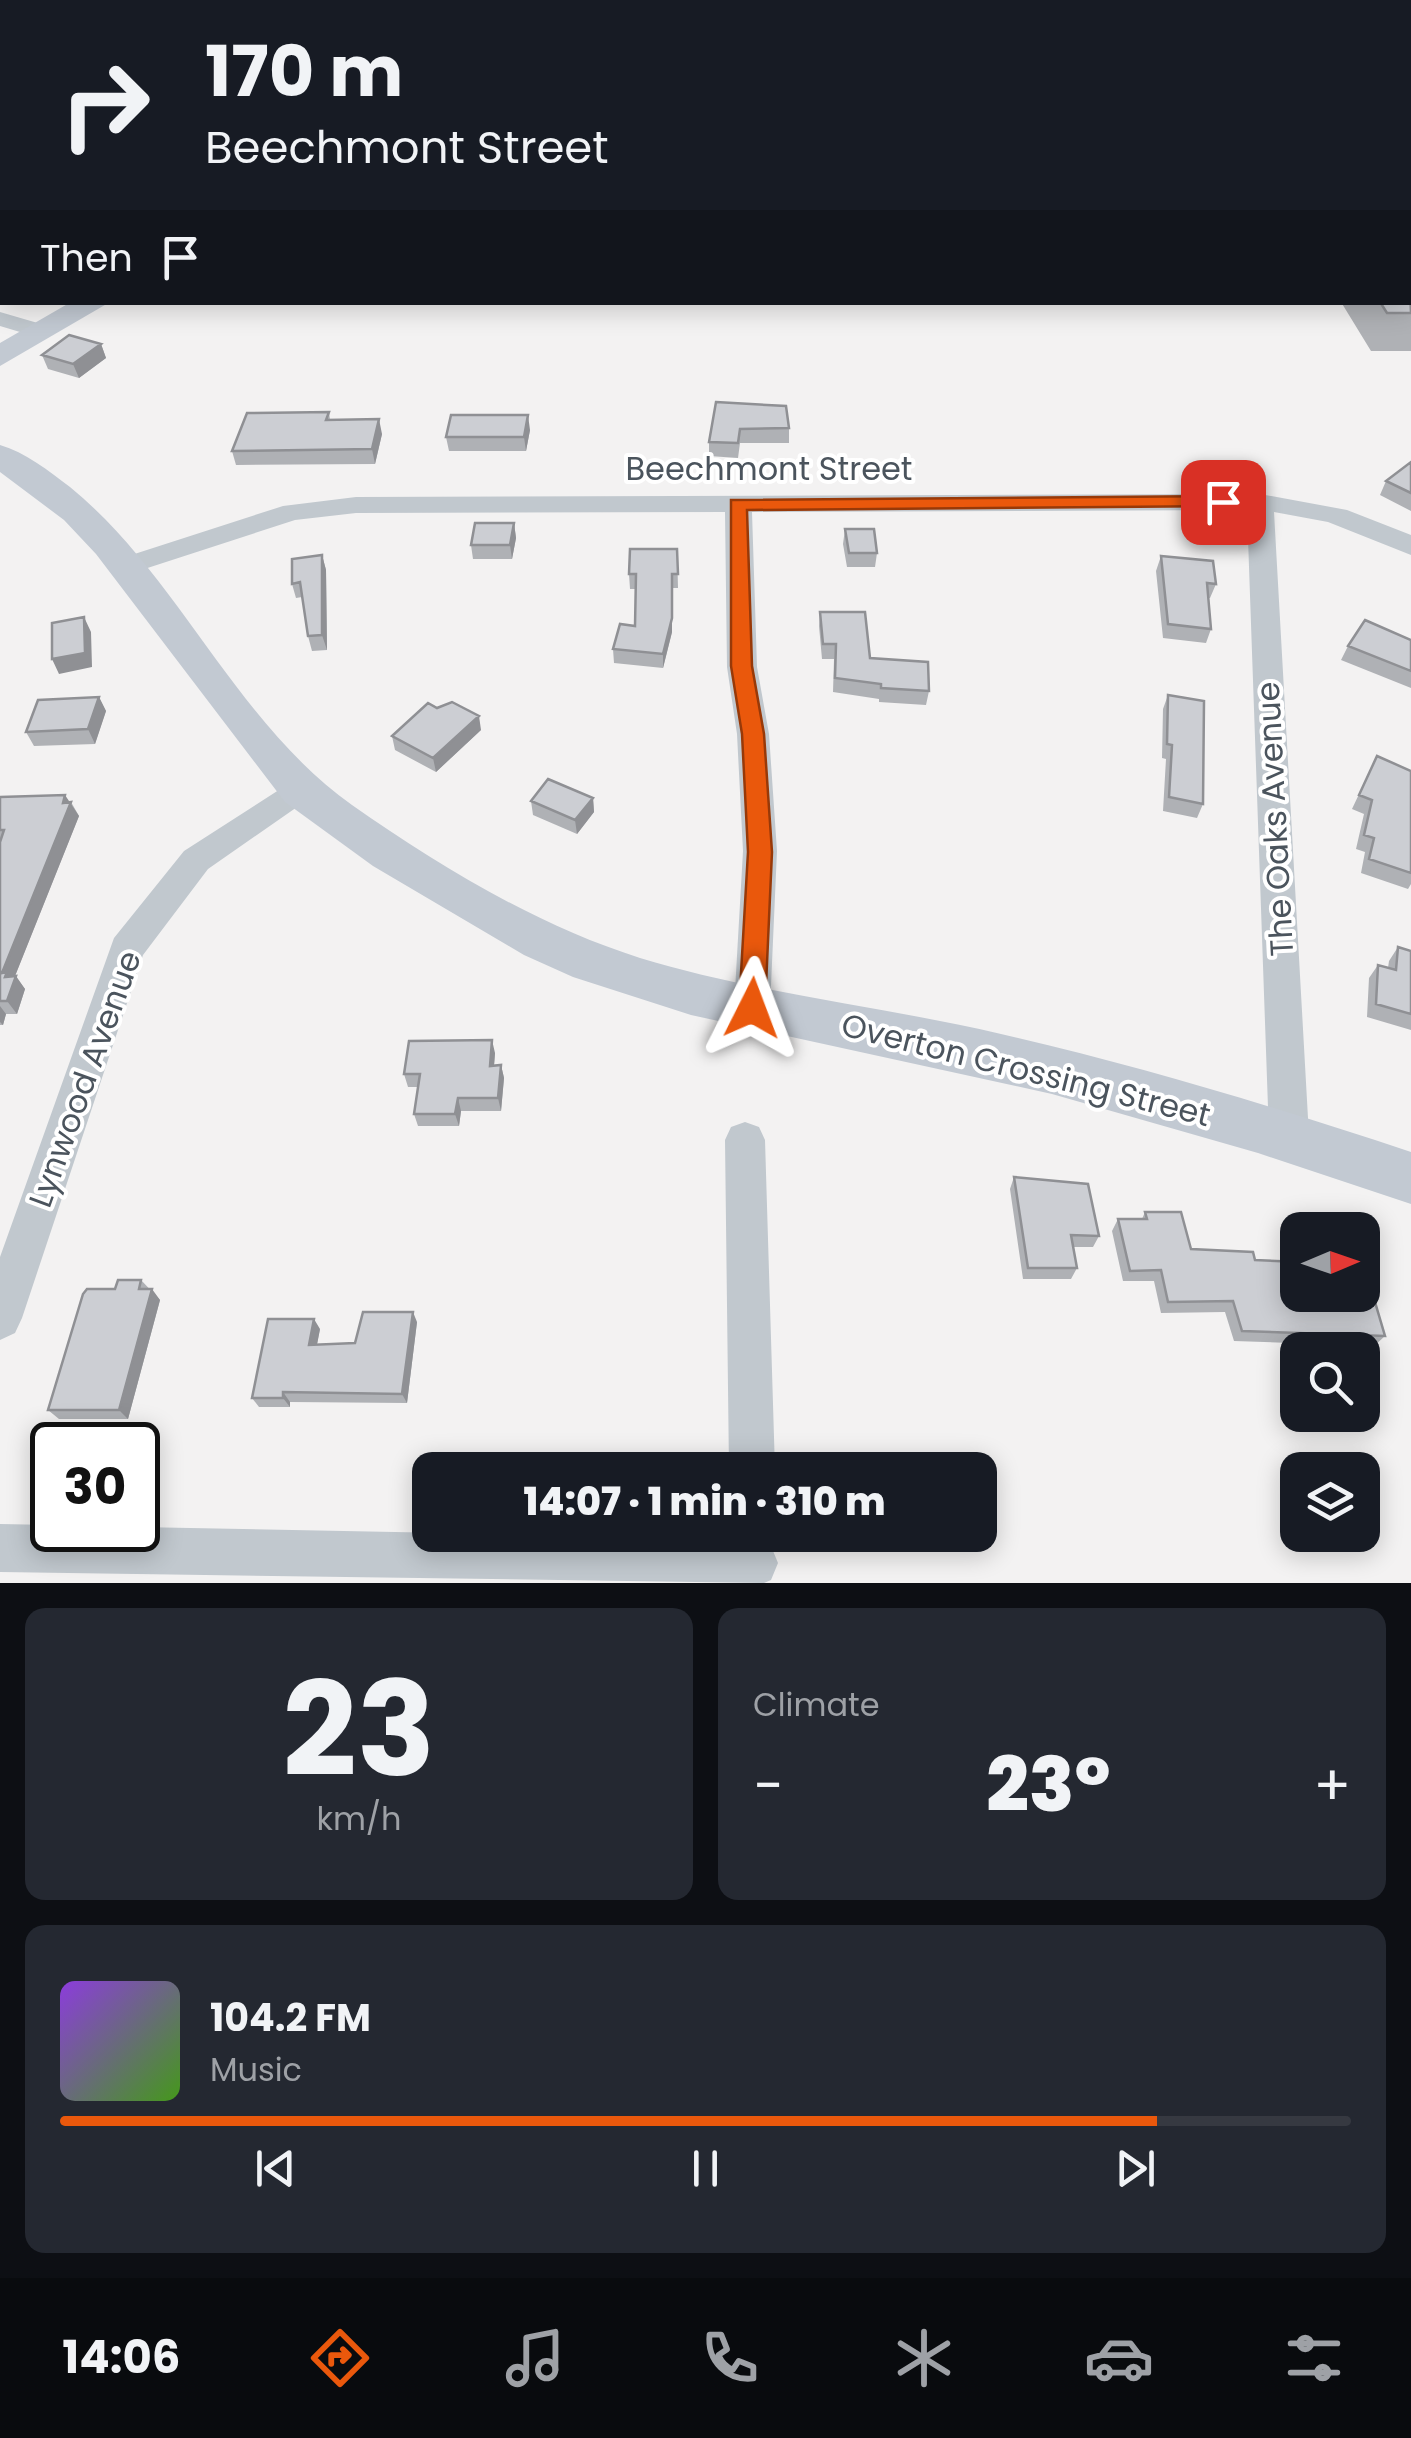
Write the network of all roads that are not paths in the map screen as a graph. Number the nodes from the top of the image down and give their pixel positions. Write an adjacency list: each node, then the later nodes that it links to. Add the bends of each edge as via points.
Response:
1 (89, 305): 3 (main road)
2 (0, 319): 3 (street)
3 (40, 330): 4 (main road)
4 (0, 356)
5 (0, 456): 9 (main road, Overton Crossing Street, via 86,517)
6 (1260, 502): 7 (street, Beechmont Street); 8 (street, Beechmont Street, via 1354,518); 12 (street, The Oaks Avenue)
7 (738, 504): 9 (street, Beechmont Street, via 356,505 292,512); 11 (street, via 742,666 760,852)
8 (1411, 546)
9 (128, 565): 10 (main road, Overton Crossing Street)
10 (299, 788): 11 (main road, Overton Crossing Street, via 396,858 529,934 591,962); 15 (street, Lynwood Avenue, via 196,860 127,949)
11 (752, 1008): 12 (main road, Overton Crossing Street, via 998,1056)
12 (1290, 1136): 14 (main road, Overton Crossing Street)
13 (745, 1140): 16 (street)
14 (1411, 1178)
15 (0, 1318)
16 (752, 1452)
17 (0, 1548): 18 (street)
18 (754, 1560)

